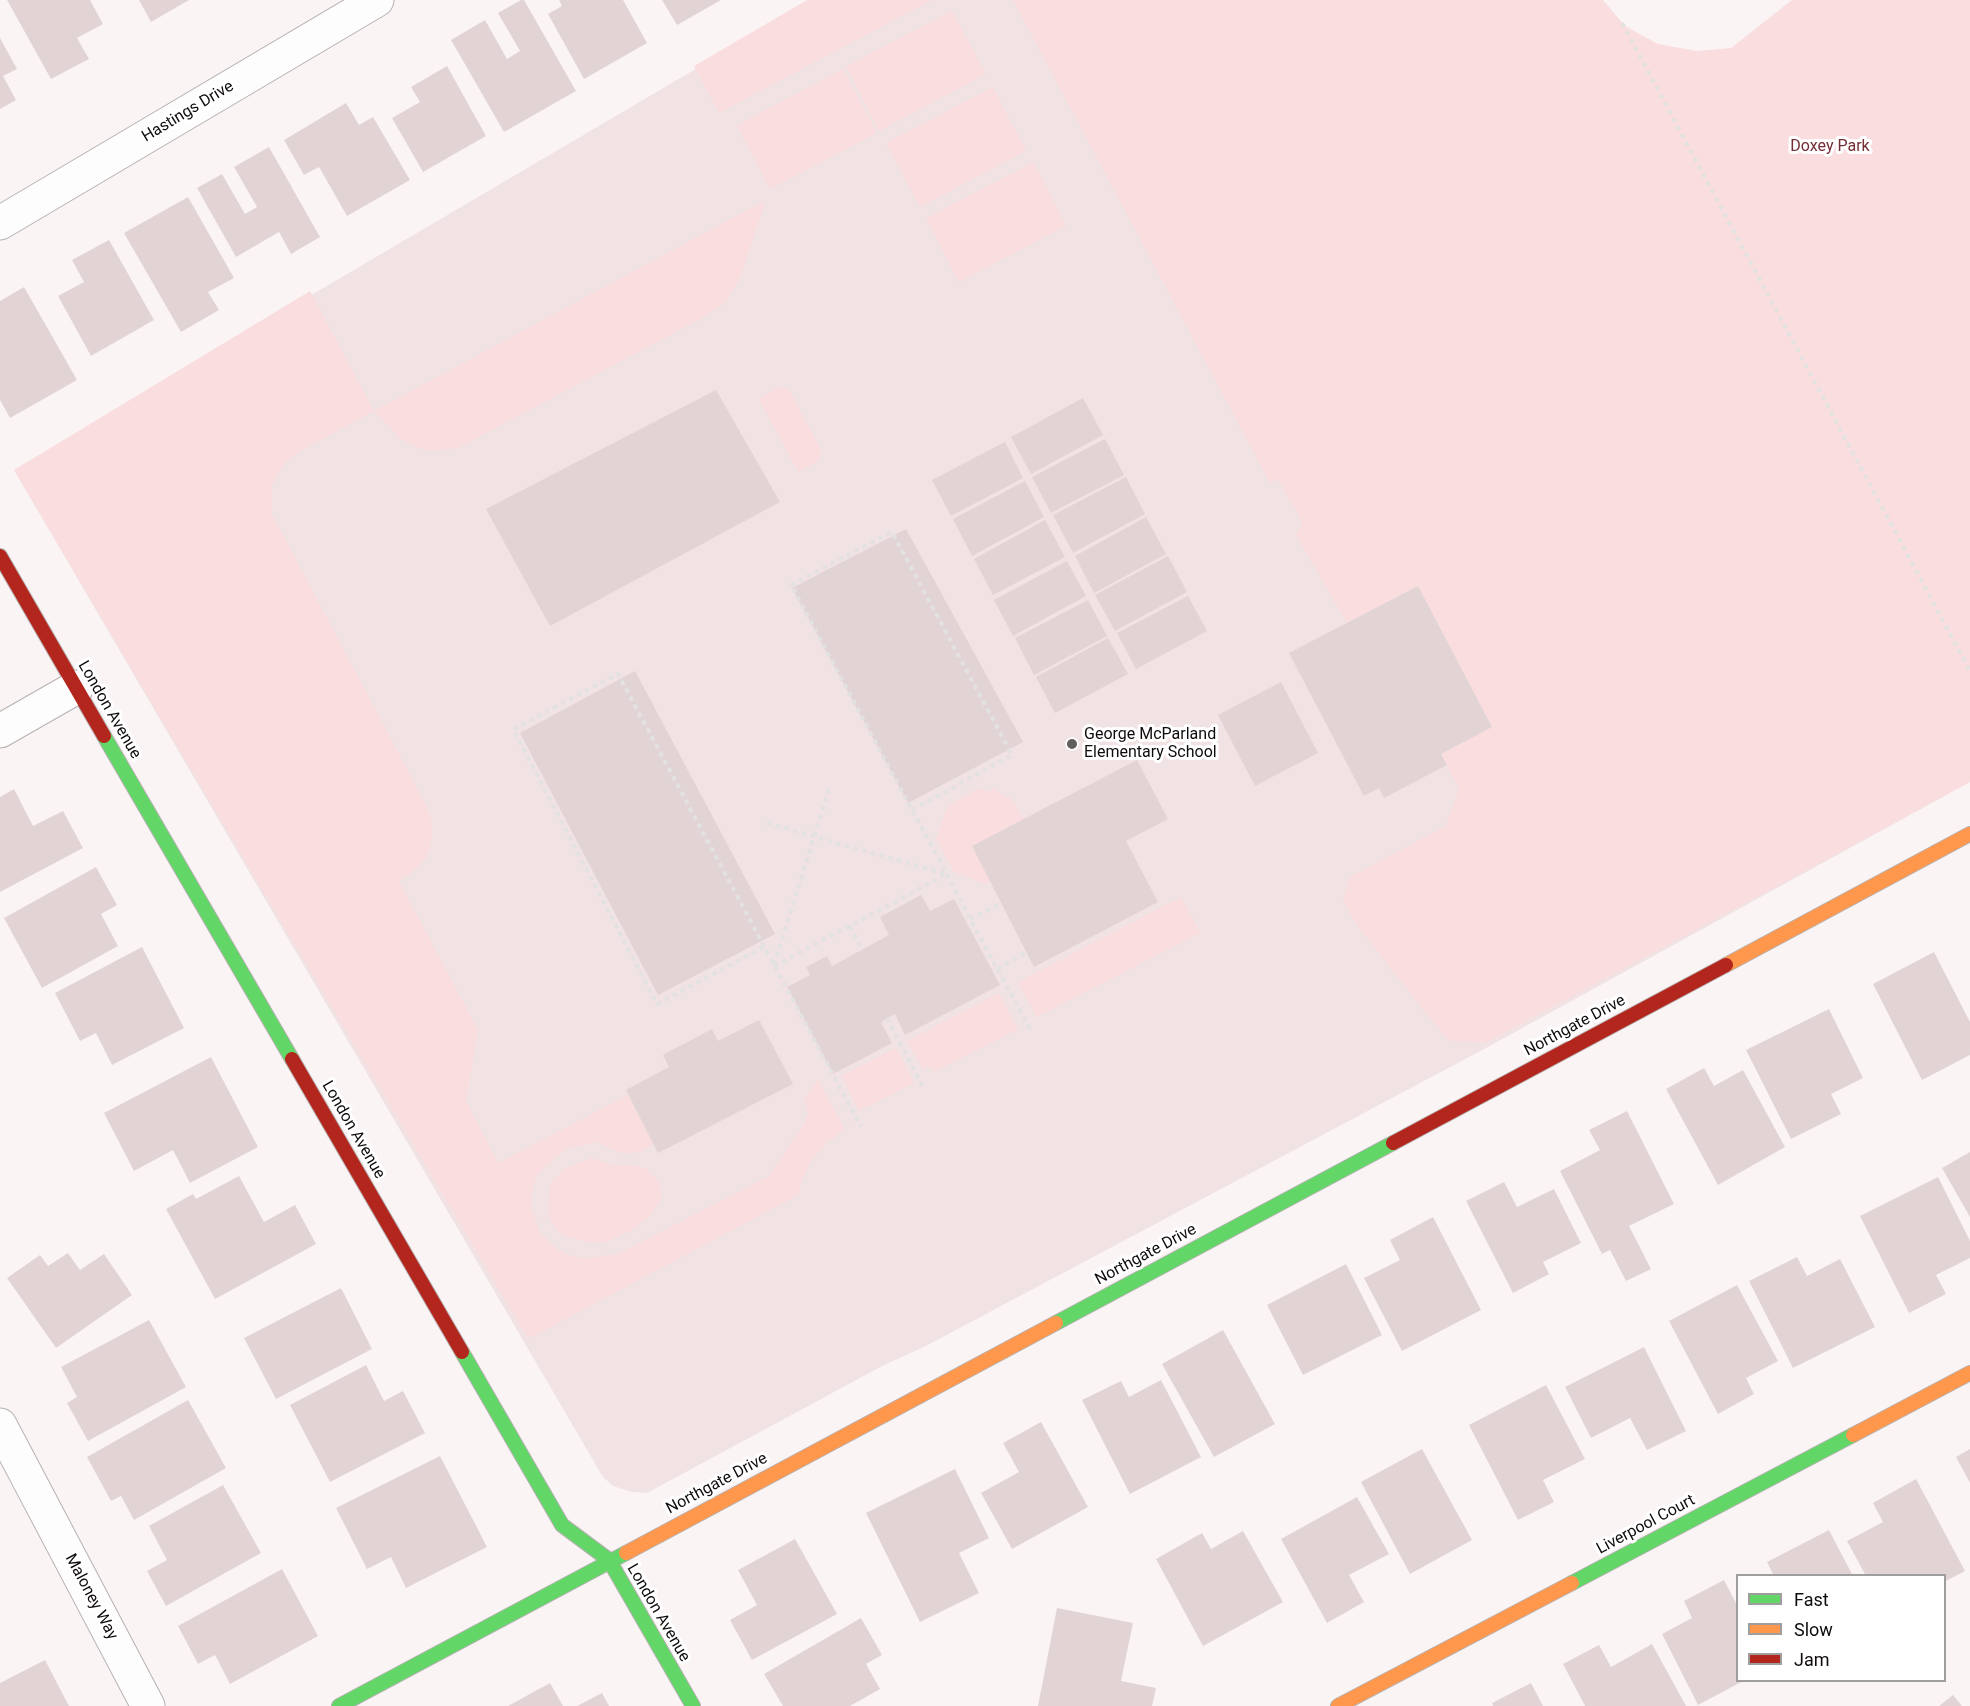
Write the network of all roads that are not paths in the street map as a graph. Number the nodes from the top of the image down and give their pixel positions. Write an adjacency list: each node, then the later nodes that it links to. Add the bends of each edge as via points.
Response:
1 (377, 0): 2 (street, Hastings Drive)
2 (0, 223)
3 (0, 556): 4 (street, London Avenue)
4 (78, 687): 5 (street); 9 (street, London Avenue, via 562,1525)
5 (0, 731)
6 (1970, 834): 9 (street, Northgate Drive)
7 (1970, 1373): 13 (street, Liverpool Court)
8 (0, 1425): 10 (street, Maloney Way)
9 (609, 1560): 11 (street, Northgate Drive); 12 (street, London Avenue)
10 (148, 1706)
11 (339, 1706)
12 (693, 1706)
13 (1338, 1706)

